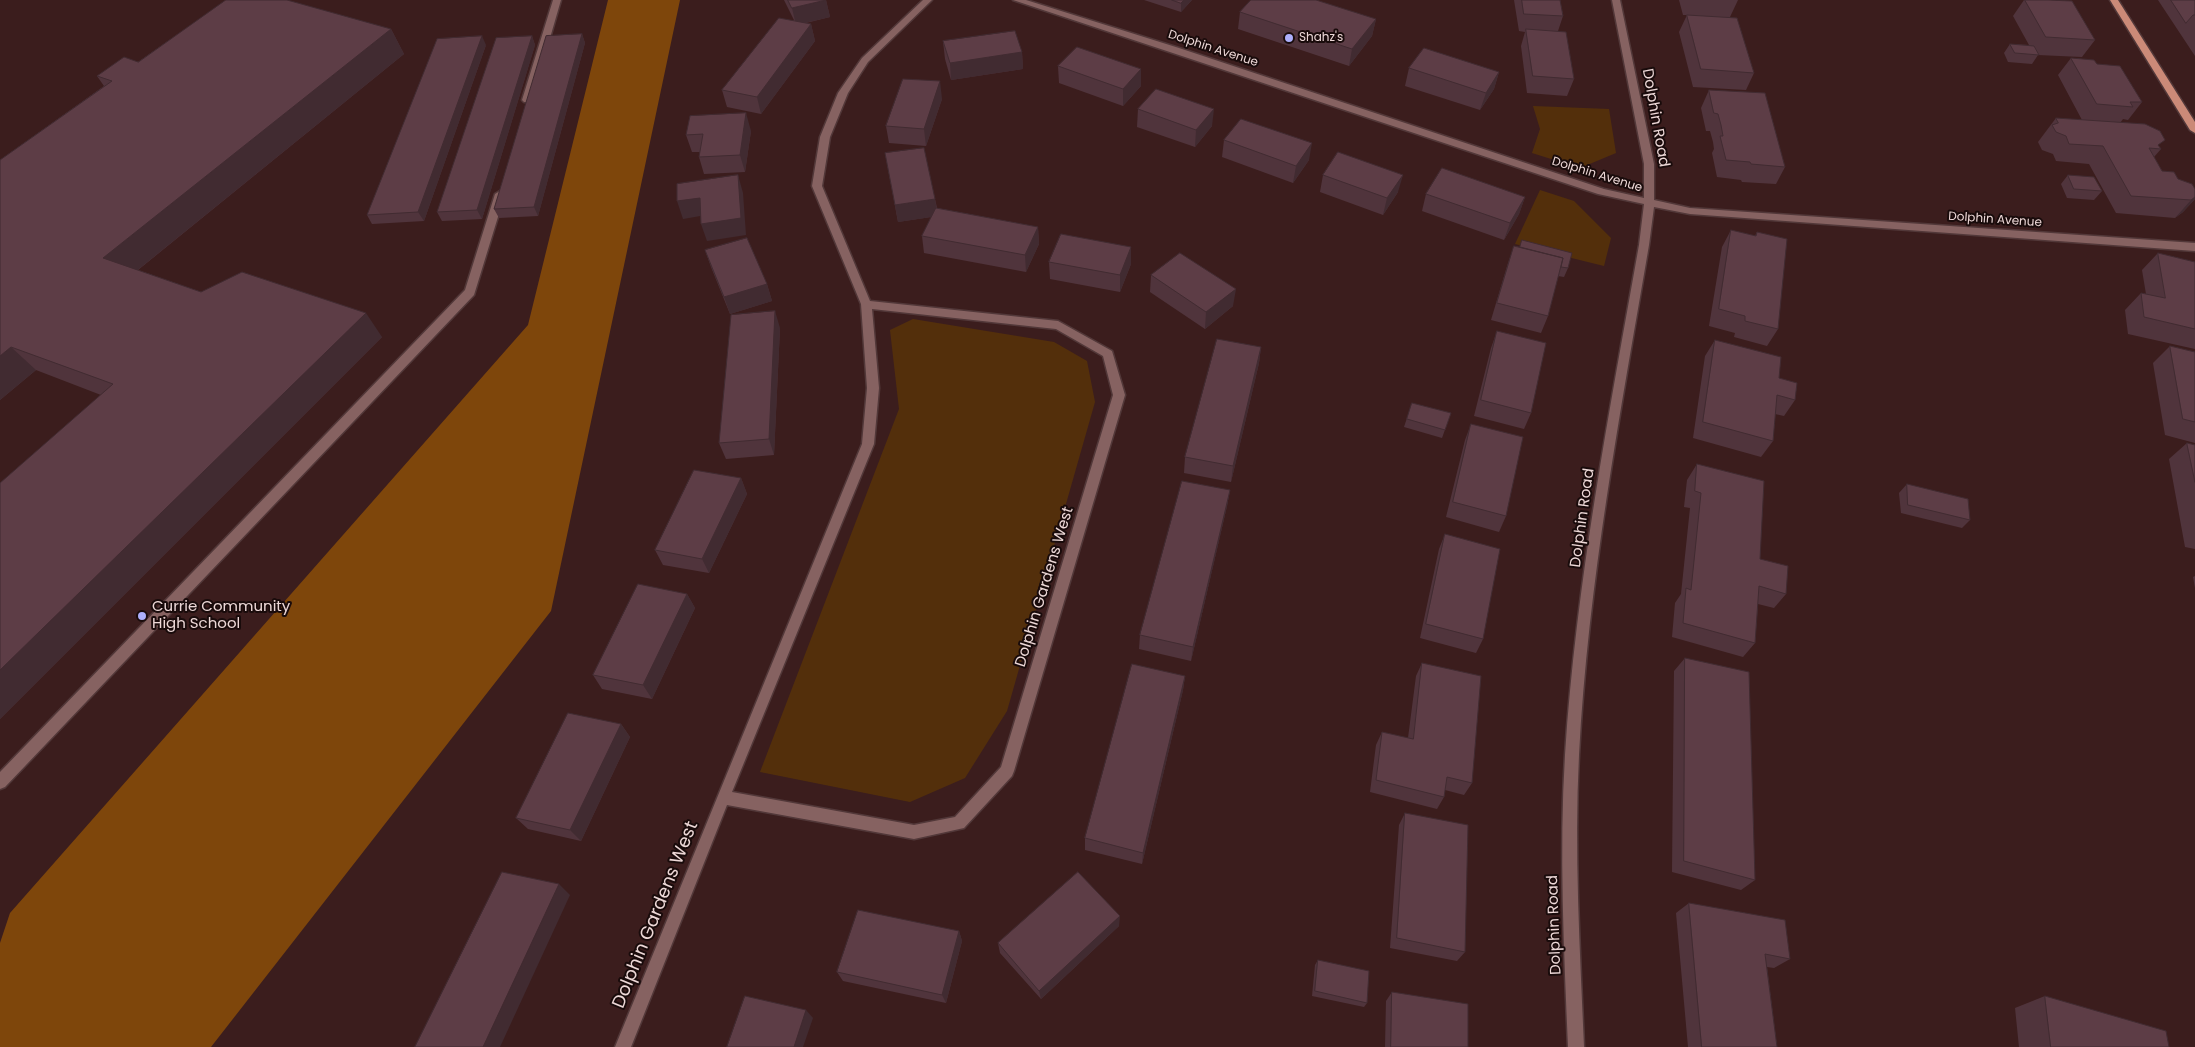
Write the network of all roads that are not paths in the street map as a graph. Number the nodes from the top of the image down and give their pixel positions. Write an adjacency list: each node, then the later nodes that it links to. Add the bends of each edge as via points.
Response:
1 (557, 0): 6 (street)
2 (928, 0): 11 (street, Dolphin Gardens West, via 865,60 843,93 825,137 817,186)
3 (1017, 0): 9 (street, Dolphin Avenue, via 1602,192)
4 (1616, 0): 9 (street, Dolphin Road, via 1648,164)
5 (2114, 0): 7 (main road)
6 (525, 107)
7 (2195, 130)
8 (504, 181): 12 (street, via 470,292)
9 (1649, 203): 10 (street, Dolphin Avenue, via 1690,211); 15 (street, Dolphin Road, via 1598,520 1579,668 1572,755 1569,868)
10 (2195, 246)
11 (866, 304): 13 (street, Dolphin Gardens West, via 873,388 868,444); 13 (street, Dolphin Gardens West, via 1058,325 1108,354 1119,395 1007,770 959,823 914,832)
12 (0, 782)
13 (723, 797): 14 (street, Dolphin Gardens West)
14 (623, 1047)
15 (1576, 1047)

